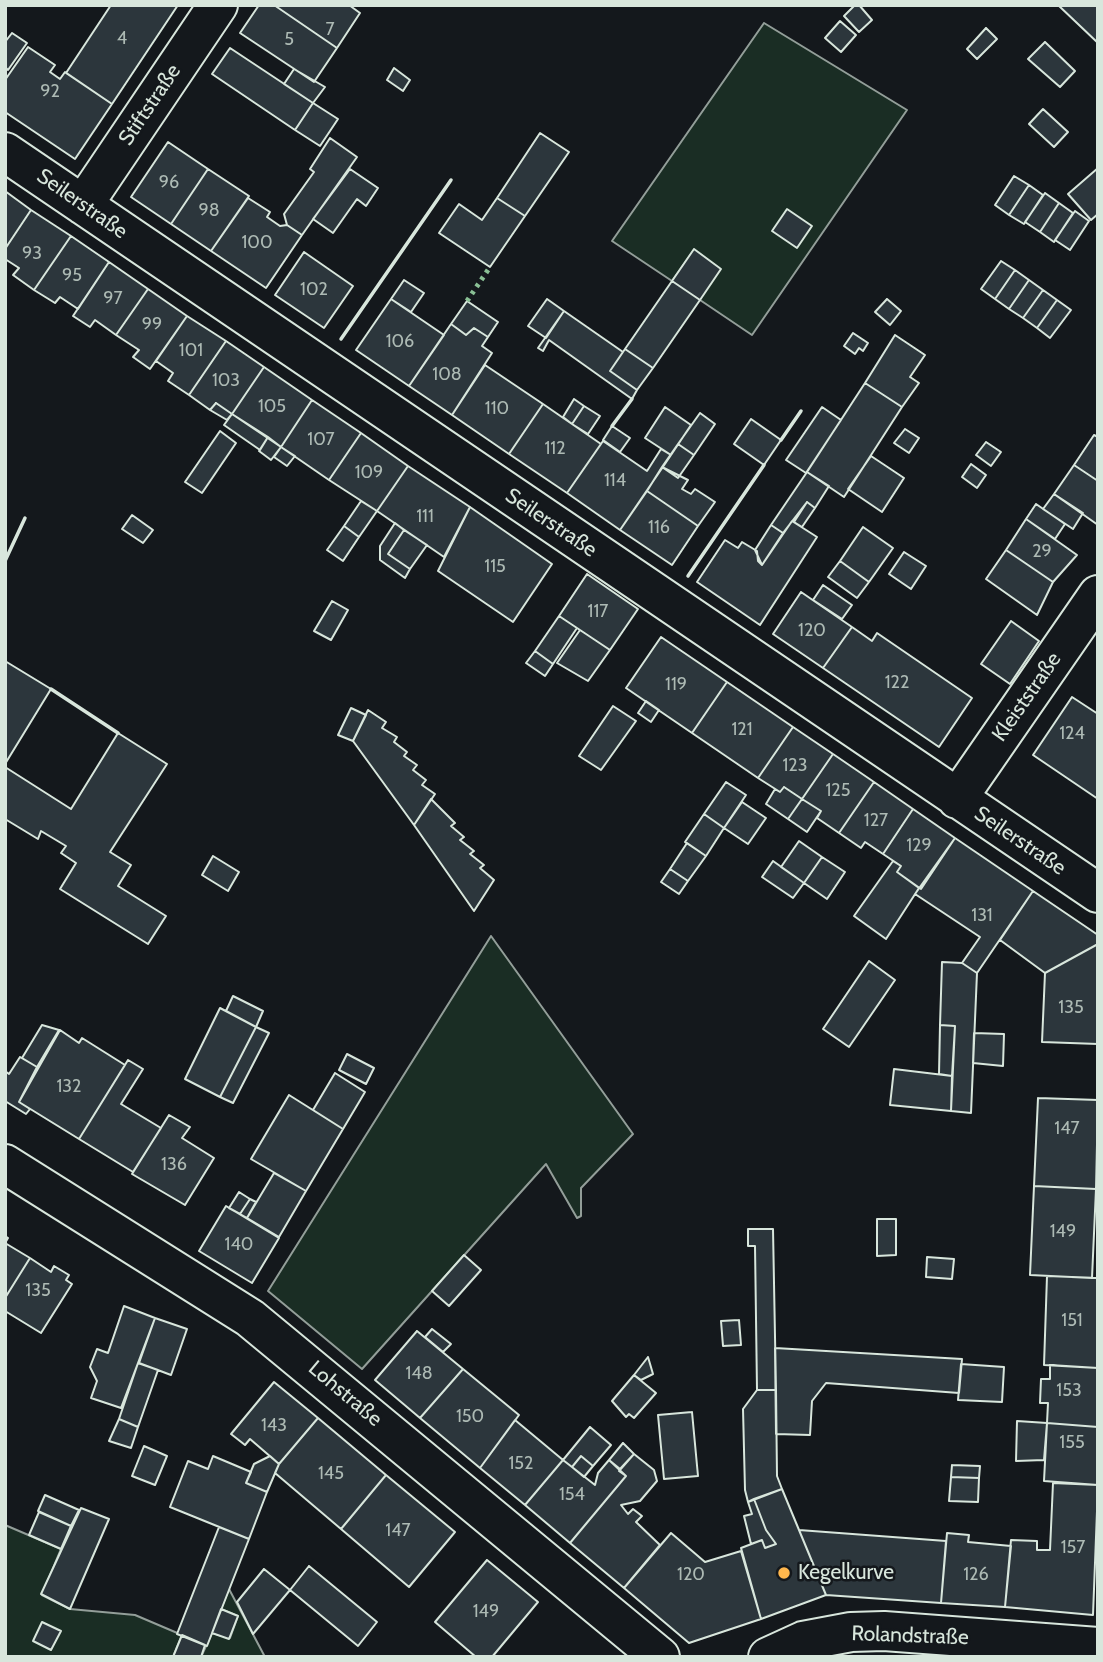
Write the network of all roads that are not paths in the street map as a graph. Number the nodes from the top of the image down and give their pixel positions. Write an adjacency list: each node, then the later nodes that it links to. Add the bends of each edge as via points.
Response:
1 (218, 5): 3 (street, Stiftstraße)
2 (5, 152): 3 (street, Seilerstraße)
3 (83, 205): 5 (street, Seilerstraße)
4 (1098, 595): 5 (street, Kleiststraße)
5 (957, 799): 6 (street, Seilerstraße)
6 (1098, 893)
7 (5, 1164): 9 (street, Lohstraße, via 250,1318)
8 (1098, 1647): 10 (street, Rolandstraße, via 851,1632 803,1641)
9 (660, 1657)
10 (768, 1657)

